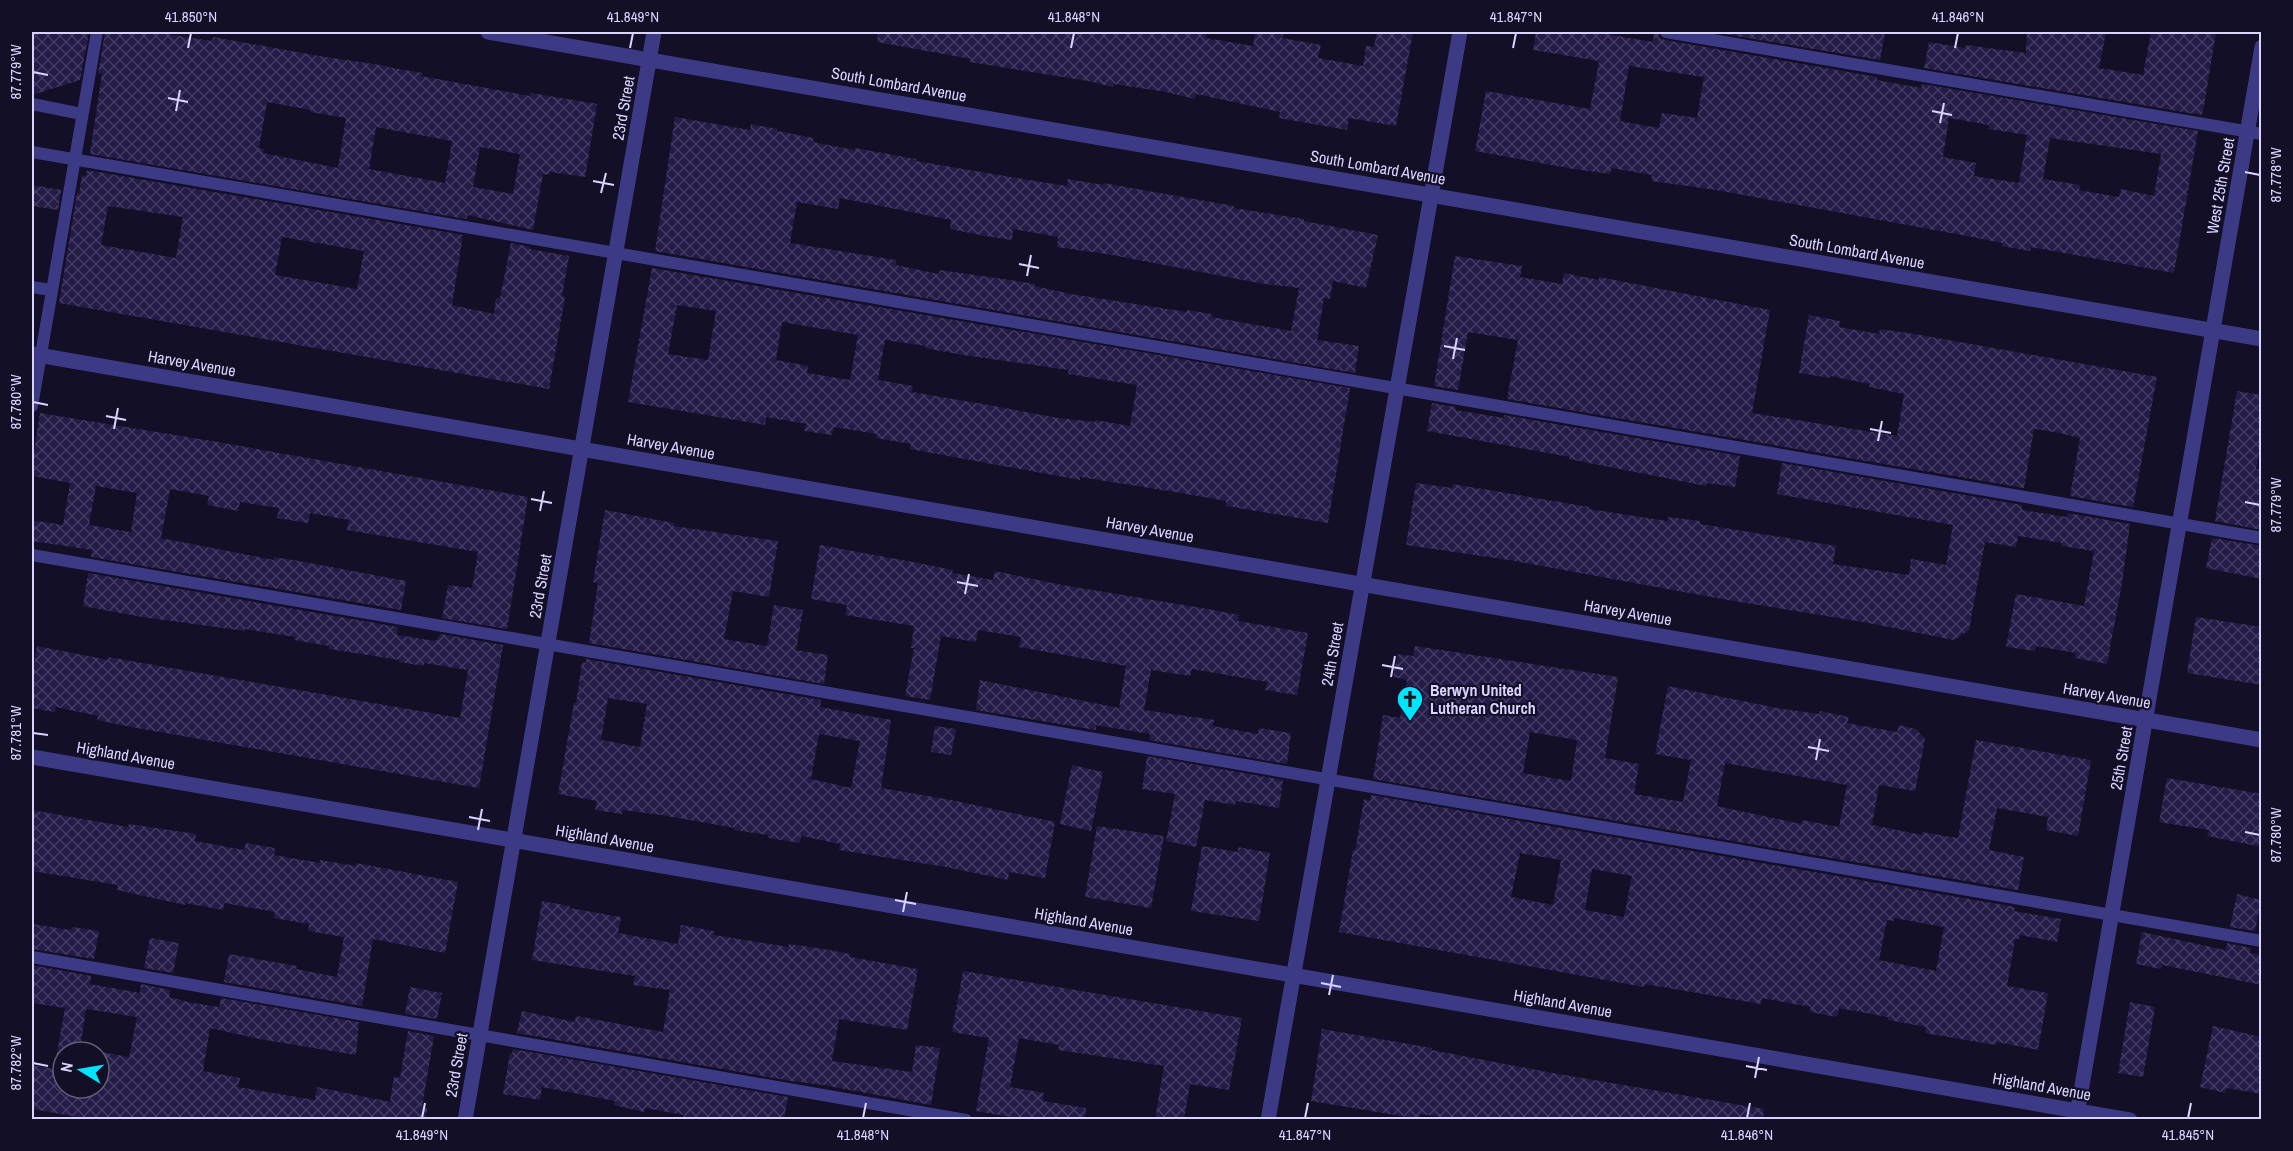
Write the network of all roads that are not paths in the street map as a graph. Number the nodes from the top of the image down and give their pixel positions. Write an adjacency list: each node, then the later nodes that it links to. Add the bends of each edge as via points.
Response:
1 (96, 32): 9 (lane)
2 (488, 32): 7 (street, South Lombard Avenue)
3 (654, 32): 7 (street, 23rd Street)
4 (1460, 32): 13 (street, 24th Street)
5 (1666, 32): 10 (lane)
6 (2262, 47): 10 (street, West 25th Street)
7 (650, 60): 13 (street, South Lombard Avenue); 14 (street, 23rd Street)
8 (32, 104): 9 (lane)
9 (82, 114): 12 (lane)
10 (2254, 133): 17 (street, West 25th Street)
11 (32, 152): 12 (lane)
12 (74, 159): 14 (lane); 16 (lane)
13 (1431, 195): 17 (street, South Lombard Avenue); 20 (street, 24th Street)
14 (616, 253): 20 (lane); 22 (street, 23rd Street)
15 (32, 286): 16 (lane)
16 (51, 290): 19 (lane)
17 (2213, 331): 18 (street, South Lombard Avenue); 23 (street, 25th Street)
18 (2262, 339)
19 (36, 354): 21 (lane); 22 (street, Harvey Avenue)
20 (1397, 388): 23 (lane); 26 (street, 24th Street)
21 (32, 406)
22 (582, 449): 26 (street, Harvey Avenue); 27 (street, 23rd Street)
23 (2180, 524): 24 (lane); 28 (street, 25th Street)
24 (2262, 538)
25 (32, 555): 27 (lane)
26 (1362, 584): 28 (street, Harvey Avenue); 31 (street, 24th Street)
27 (548, 644): 31 (lane); 32 (street, 23rd Street)
28 (2146, 720): 29 (street, Harvey Avenue); 33 (street, 25th Street)
29 (2262, 740)
30 (32, 757): 32 (street, Highland Avenue)
31 (1328, 780): 33 (lane); 36 (street, 24th Street)
32 (514, 840): 36 (street, Highland Avenue); 37 (street, 23rd Street)
33 (2111, 915): 34 (lane); 38 (street, 25th Street)
34 (2262, 941)
35 (32, 957): 37 (lane)
36 (1293, 975): 38 (street, Highland Avenue); 41 (street, 24th Street)
37 (480, 1035): 39 (street, 23rd Street); 40 (lane)
38 (2076, 1115): 42 (street, Highland Avenue)
39 (465, 1119)
40 (966, 1119)
41 (1268, 1119)
42 (2130, 1119)

